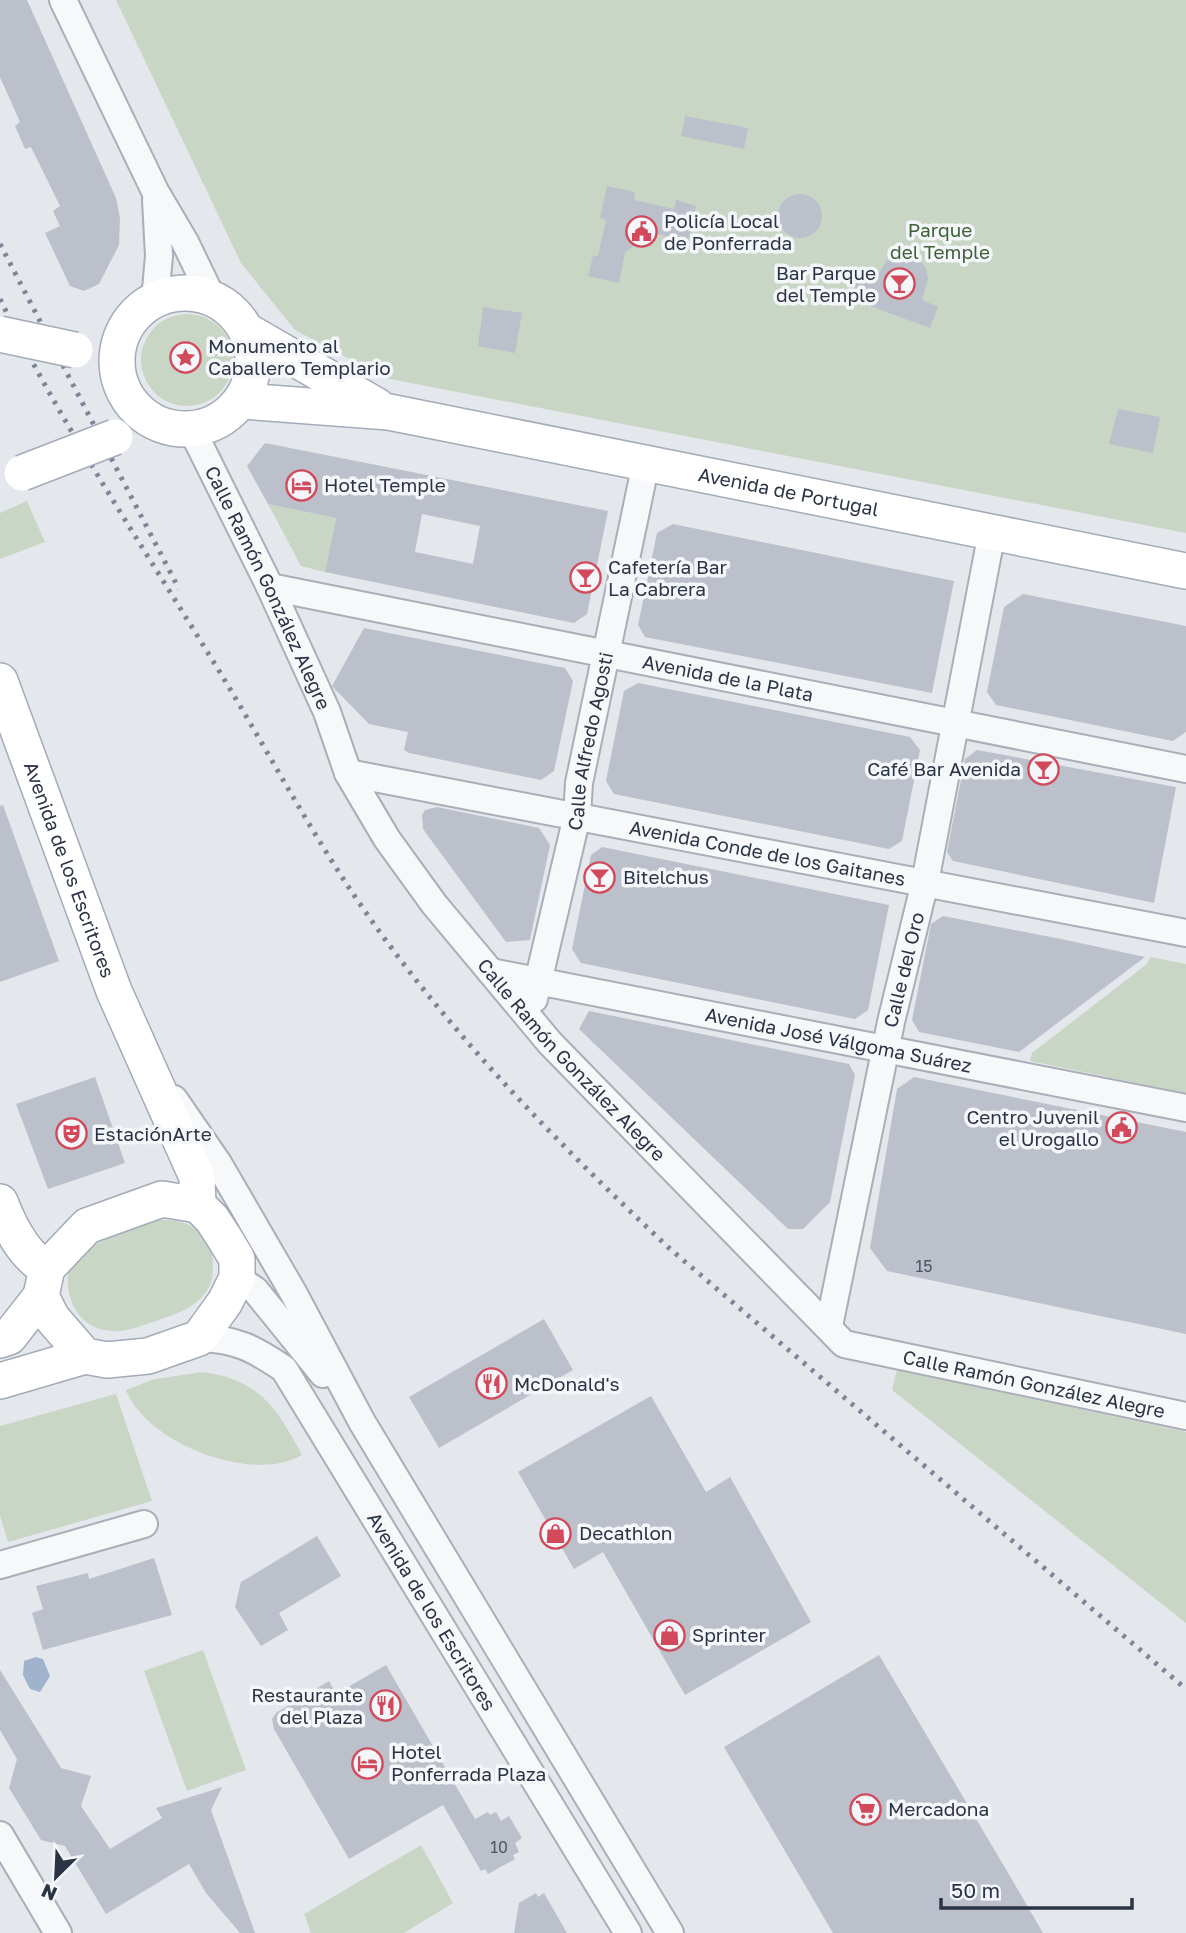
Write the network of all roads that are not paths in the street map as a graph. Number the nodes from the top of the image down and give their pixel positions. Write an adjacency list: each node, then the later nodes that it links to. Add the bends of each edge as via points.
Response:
1 (63, 0): 2 (street)
2 (155, 191): 3 (street); 4 (street, via 159,256)
3 (212, 298): 4 (main road, via 193,293); 5 (main road, via 232,312)
4 (155, 300): 7 (main road, via 125,328)
5 (247, 331): 8 (main road, via 254,366); 9 (main road, Avenida de Portugal)
6 (0, 334): 7 (main road, bridge, via 75,350)
7 (118, 347): 10 (main road, via 122,389 134,407)
8 (242, 401): 9 (main road, Avenida de Portugal); 11 (main road, via 211,425)
9 (389, 412): 12 (main road, Avenida de Portugal)
10 (151, 420): 11 (main road); 13 (main road, bridge)
11 (191, 430): 16 (street, Calle Ramón González Alegre)
12 (646, 463): 14 (main road, Avenida de Portugal); 17 (street, Calle Alfredo Agosti)
13 (11, 477)
14 (992, 533): 15 (main road, Avenida de Portugal); 19 (street, Calle del Oro)
15 (1186, 571)
16 (270, 587): 17 (street, Avenida de la Plata); 21 (street, Calle Ramón González Alegre, via 327,712)
17 (606, 654): 19 (street, Avenida de la Plata); 22 (street, Calle Alfredo Agosti, via 579,783)
18 (0, 681): 29 (main road, Avenida de los Escritores, via 86,920)
19 (953, 723): 20 (street, Avenida de la Plata); 23 (street, Calle del Oro)
20 (1186, 769)
21 (348, 773): 22 (street, Avenida Conde de los Gaitanes); 25 (street, Calle Ramón González Alegre, via 395,850)
22 (577, 816): 23 (street, Avenida Conde de los Gaitanes); 26 (street, Calle Alfredo Agosti)
23 (925, 881): 24 (street, Avenida Conde de los Gaitanes); 28 (street, Calle del Oro)
24 (1186, 933)
25 (491, 972): 26 (street, Avenida José Válgoma Suárez); 27 (street, Calle Ramón González Alegre)
26 (538, 981): 27 (street, Calle Alfredo Agosti); 28 (street, Avenida José Válgoma Suárez)
27 (530, 1019): 35 (street, Calle Ramón González Alegre)
28 (886, 1049): 30 (street, Avenida José Válgoma Suárez); 35 (street, Calle del Oro)
29 (144, 1056): 32 (main road, Avenida de los Escritores, via 197,1177); 41 (street, Avenida de los Escritores, via 218,1163)
30 (1186, 1108)
31 (0, 1202): 34 (main road)
32 (198, 1205): 33 (main road, via 237,1259); 34 (main road, via 162,1199 87,1226)
33 (237, 1278): 36 (main road, via 214,1322); 41 (street, Avenida de los Escritores, via 255,1290)
34 (44, 1282): 37 (main road, via 9,1338); 38 (main road, via 52,1318)
35 (829, 1326): 40 (street, Calle Ramón González Alegre, via 844,1344)
36 (199, 1338): 38 (main road, via 148,1356 107,1360); 46 (street, Avenida de los Escritores, via 230,1339 284,1369)
37 (0, 1340)
38 (85, 1356): 39 (main road)
39 (0, 1381)
40 (1186, 1416)
41 (362, 1422): 47 (street, Avenida de los Escritores)
42 (144, 1524): 43 (street)
43 (0, 1565)
44 (0, 1835): 45 (street)
45 (58, 1933)
46 (628, 1933)
47 (670, 1933)

